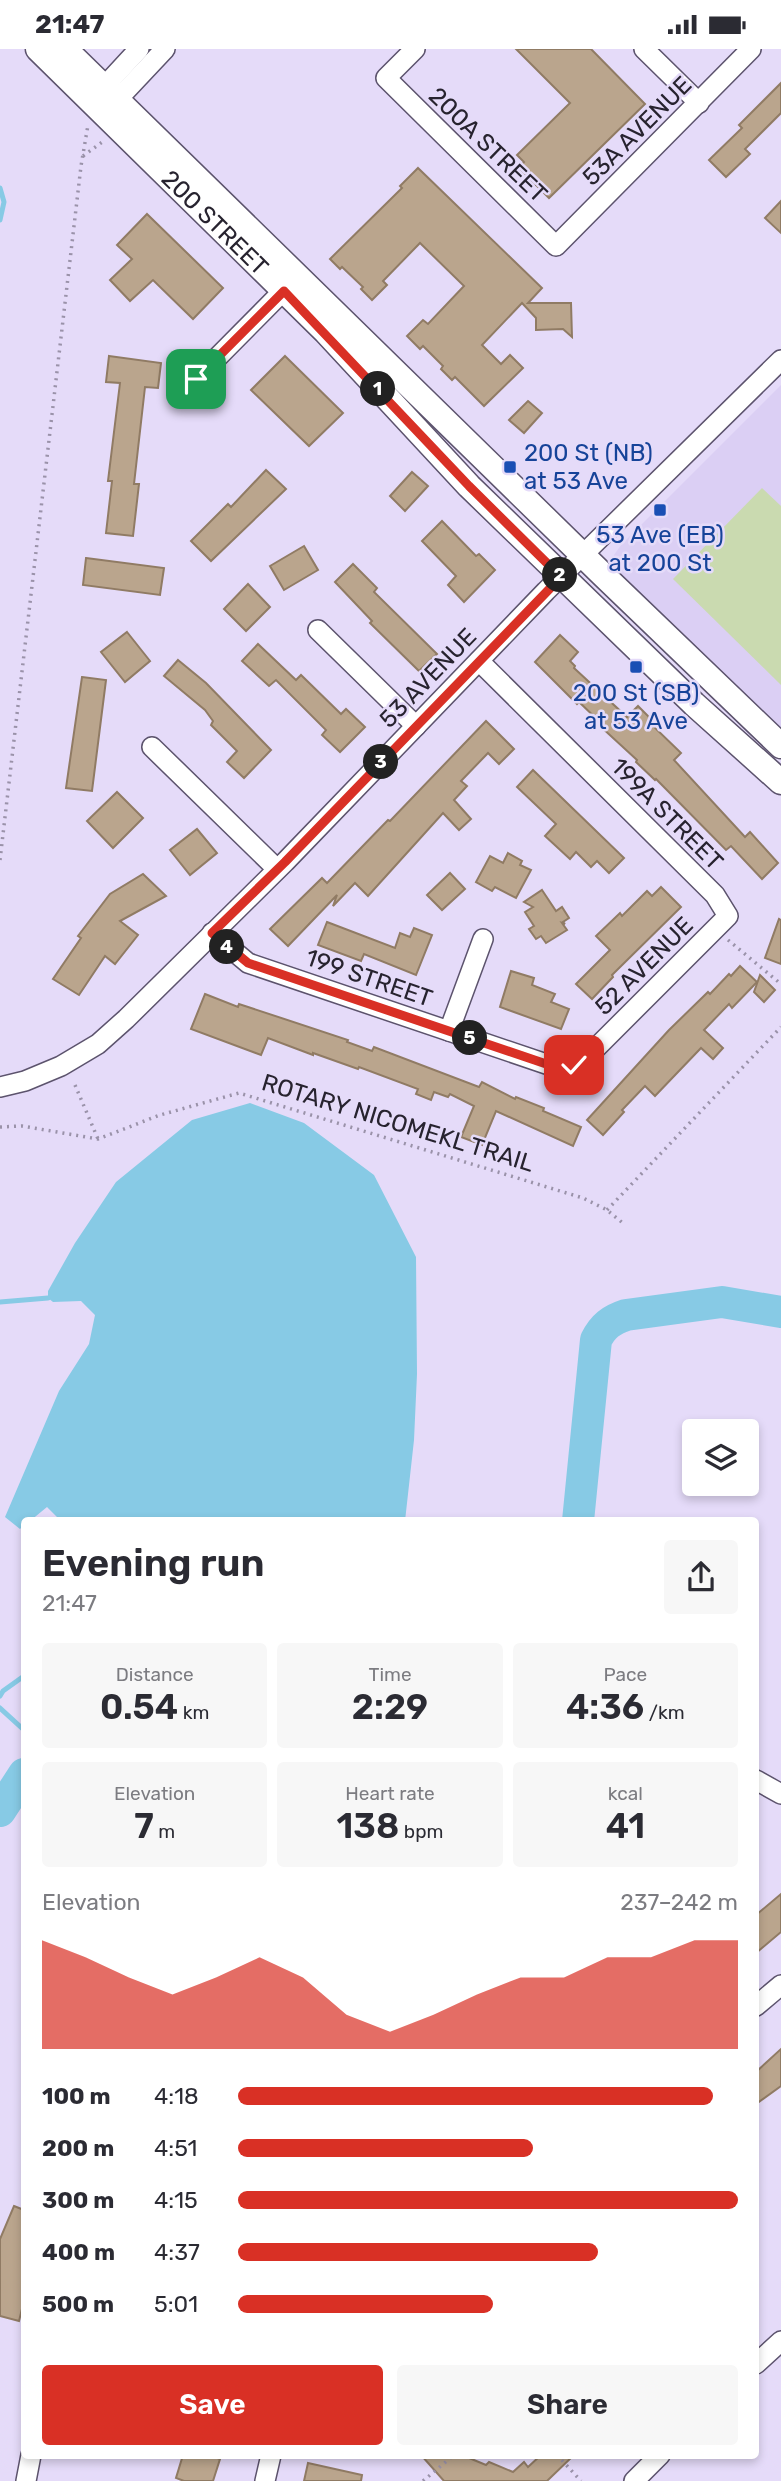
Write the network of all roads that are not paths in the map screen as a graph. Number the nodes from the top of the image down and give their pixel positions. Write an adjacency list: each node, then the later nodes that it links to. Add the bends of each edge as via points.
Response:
1 (38, 49): 8 (main road, 200 STREET)
2 (65, 49): 8 (main road, 200 STREET)
3 (139, 49): 8 (street)
4 (165, 49): 8 (street)
5 (415, 49): 10 (street, 200A STREET, via 386,79)
6 (644, 49): 9 (street)
7 (751, 49): 9 (street, 53A AVENUE)
8 (102, 103): 11 (main road, 200 STREET)
9 (699, 103): 10 (street, 53A AVENUE)
10 (556, 246)
11 (291, 284): 13 (street); 14 (main road, 200 STREET); 15 (main road, 200 STREET, via 469,486)
12 (781, 361): 14 (street, 53 AVENUE)
13 (196, 379)
14 (583, 555): 15 (street, 53 AVENUE); 19 (main road, 200 STREET)
15 (561, 577): 17 (street, 53 AVENUE); 21 (main road, 200 STREET)
16 (318, 631): 18 (street)
17 (478, 661): 18 (street, 53 AVENUE); 23 (street, 199A STREET, via 715,895)
18 (416, 726): 22 (street, 53 AVENUE)
19 (781, 746)
20 (152, 747): 22 (street)
21 (781, 782)
22 (277, 869): 24 (street, 53 AVENUE)
23 (728, 916): 27 (street, 52 AVENUE, via 588,1056)
24 (212, 933): 26 (street, 199 STREET, via 248,963); 28 (street, 53 AVENUE, via 97,1044 44,1074)
25 (483, 939): 26 (street)
26 (449, 1031): 27 (street, 199 STREET)
27 (558, 1068)
28 (0, 1087)
29 (759, 1782): 30 (street)
30 (781, 1794)
31 (781, 1985): 32 (street)
32 (759, 2003)
33 (781, 2341): 34 (street)
34 (759, 2361)
35 (31, 2459): 39 (street)
36 (270, 2459): 40 (street)
37 (657, 2459): 38 (street)
38 (642, 2478)
39 (33, 2480)
40 (265, 2481)

